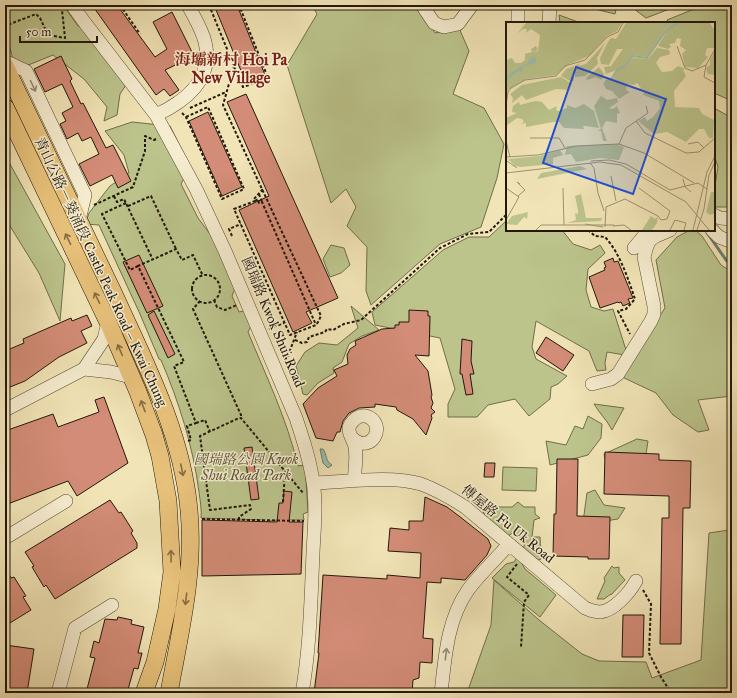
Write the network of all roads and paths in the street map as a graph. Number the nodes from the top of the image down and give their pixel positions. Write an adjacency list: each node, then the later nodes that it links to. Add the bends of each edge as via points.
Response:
1 (120, 5): 13 (path)
2 (188, 5): 21 (street, via 205,42 205,73 186,97)
3 (209, 5): 16 (path)
4 (239, 5): 16 (path, via 268,78 243,88)
5 (422, 5): 6 (street, via 434,23 444,27 458,24)
6 (472, 5)
7 (518, 5): 11 (street)
8 (550, 5): 12 (street)
9 (67, 6): 10 (path, via 65,38 48,35 36,12 10,24); 21 (street, 國瑞路 Kwok Shui Road, via 85,23)
10 (5, 21)
11 (518, 22)
12 (549, 22)
13 (140, 34)
14 (5, 61): 30 (street, one-way to 30, via 26,71 85,195)
15 (5, 66): 30 (main road, 青山公路－葵涌段 Castle Peak Road – Kwai Chung)
16 (234, 66): 17 (path)
17 (226, 92): 18 (path); 24 (path, via 223,105)
18 (218, 96)
19 (5, 107): 49 (main road, 青山公路－葵涌段 Castle Peak Road – Kwai Chung, one-way to 19)
20 (181, 112): 22 (path)
21 (156, 115): 70 (street, 國瑞路 Kwok Shui Road, via 196,189 244,294 296,418)
22 (186, 117): 22 (path, via 222,198 244,189 208,107)
23 (153, 139): 26 (path, via 144,136 145,151 133,186)
24 (263, 189): 25 (path); 51 (path, via 321,316)
25 (259, 194): 27 (path); 28 (path)
26 (114, 196): 29 (path, via 117,202 124,199); 30 (path, via 95,204)
27 (255, 201): 28 (path, via 258,199); 34 (path, via 234,209)
28 (262, 202): 51 (path)
29 (127, 205): 42 (path, via 151,196); 43 (path); 44 (path, via 102,214 130,270)
30 (85, 214): 84 (main road, 青山公路－葵涌段 Castle Peak Road – Kwai Chung, one-way to 84, via 156,385 183,475 190,525 189,574 183,623)
31 (506, 215): 54 (path, via 489,232 468,234 440,248 361,320 333,330 327,329 309,337 307,342)
32 (715, 216): 33 (street)
33 (732, 219)
34 (241, 224): 35 (path); 50 (path)
35 (229, 230)
36 (589, 231): 55 (path, via 610,242 626,273 635,300 626,309 618,311)
37 (648, 231): 41 (street)
38 (668, 231): 55 (street, via 650,240 645,252 654,314)
39 (713, 231): 40 (street, via 719,238)
40 (732, 242)
41 (634, 248)
42 (176, 249): 43 (path); 45 (path, via 182,260 193,255)
43 (153, 260): 44 (path)
44 (138, 266): 62 (path, via 184,362 174,366)
45 (202, 276): 46 (path, via 213,277 218,283 220,292); 47 (path, via 192,287 194,296)
46 (214, 300): 47 (path); 48 (path, via 217,308 225,310)
47 (200, 302): 61 (path, via 193,309 241,415)
48 (231, 307)
49 (108, 322): 57 (street, via 104,340); 58 (main road, 青山公路－葵涌段 Castle Peak Road – Kwai Chung, one-way to 49)
50 (284, 322): 52 (path); 53 (path, via 290,336)
51 (316, 325): 53 (path)
52 (271, 329)
53 (297, 332): 54 (path)
54 (295, 340): 56 (path)
55 (636, 344): 59 (street, via 618,374 611,379)
56 (286, 358)
57 (84, 369): 58 (street); 60 (street)
58 (131, 377): 83 (main road, 青山公路－葵涌段 Castle Peak Road – Kwai Chung, one-way to 58, via 172,572 168,509 160,456)
59 (592, 384)
60 (5, 410)
61 (240, 418): 63 (path); 68 (path)
62 (196, 423): 63 (path, via 204,420); 65 (path, via 187,426 191,440)
63 (210, 432): 75 (path, via 200,436 210,510 250,505 251,509 239,517)
64 (352, 438): 66 (street); 66 (street, via 349,430 352,421 359,416 368,417 375,422 377,432 373,440); 67 (street)
65 (185, 442)
66 (364, 444): 67 (street)
67 (356, 458): 69 (street)
68 (285, 473): 71 (path); 73 (path)
69 (354, 481): 70 (street, 傅屋路 Fu Uk Road); 78 (street, 傅屋路 Fu Uk Road, via 404,481 434,489 465,507)
70 (314, 483): 90 (street, 國瑞路 Kwok Shui Road, via 312,570)
71 (305, 496)
72 (66, 501): 77 (street)
73 (283, 502)
74 (197, 519): 75 (path)
75 (239, 520): 76 (path)
76 (306, 521)
77 (5, 538)
78 (509, 544): 80 (street, 傅屋路 Fu Uk Road, via 593,612 602,612 618,603 632,590); 91 (street, one-way to 78, via 448,641 460,606 468,590)
79 (519, 562): 82 (path, via 507,577 529,595 524,604)
80 (636, 581): 92 (path, via 651,604 649,653)
81 (112, 605): 85 (street, via 75,628)
82 (521, 647)
83 (155, 662): 86 (main road, 青山公路－葵涌段 Castle Peak Road – Kwai Chung); 87 (main road, 青山公路－葵涌段 Castle Peak Road – Kwai Chung)
84 (172, 674): 88 (main road, 青山公路－葵涌段 Castle Peak Road – Kwai Chung); 89 (main road, 青山公路－葵涌段 Castle Peak Road – Kwai Chung)
85 (58, 693)
86 (144, 693)
87 (151, 693)
88 (164, 693)
89 (169, 693)
90 (302, 693)
91 (441, 693)
92 (671, 693)

